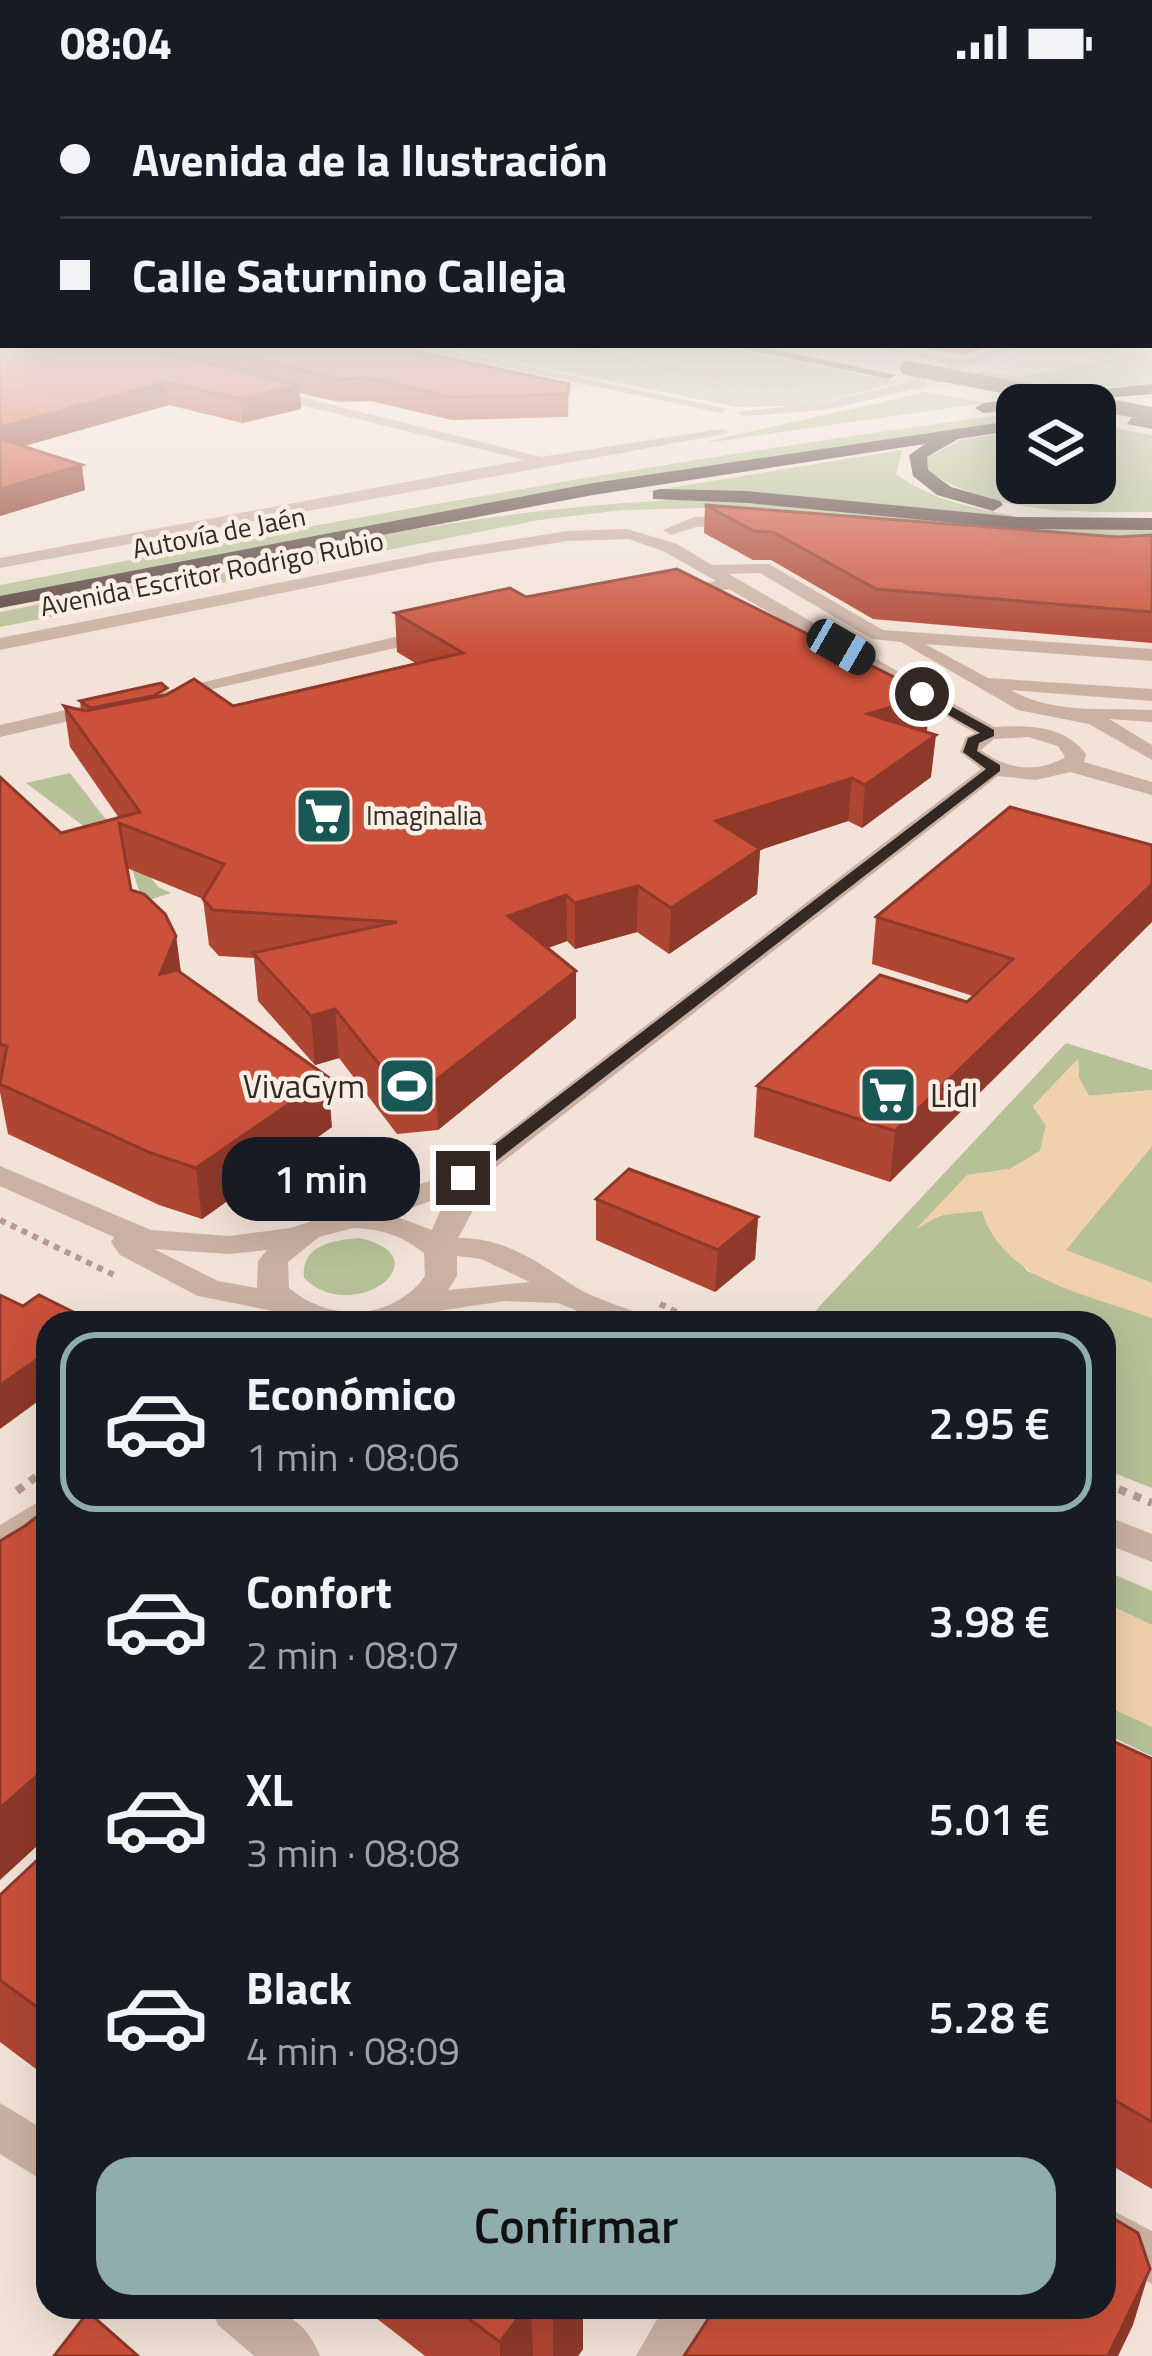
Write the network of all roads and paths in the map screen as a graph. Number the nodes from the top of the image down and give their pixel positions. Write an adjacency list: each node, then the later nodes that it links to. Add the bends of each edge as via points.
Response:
1 (467, 442): 15 (street, via 488,459)
2 (472, 442): 13 (street)
3 (477, 442): 12 (street)
4 (637, 442): 10 (street)
5 (651, 442): 10 (street)
6 (697, 442): 14 (highway)
7 (780, 442): 14 (highway, Autovía de Jaén)
8 (900, 442): 16 (highway, Autovía de Jaén)
9 (939, 442): 17 (highway, via 918,455 919,472 944,490 992,505)
10 (633, 444): 11 (street)
11 (612, 449): 12 (street); 13 (street)
12 (530, 450): 13 (street)
13 (547, 460): 15 (street)
14 (565, 473): 22 (highway, Autovía de Jaén)
15 (458, 477): 20 (street)
16 (507, 505): 17 (highway, via 680,494 1000,522); 25 (highway, Autovía de Jaén)
17 (1152, 520)
18 (763, 522): 19 (street, via 717,520)
19 (670, 537): 21 (street); 28 (street, Avenida Escritor Rodrigo Rubio, via 591,533 435,557)
20 (3, 560)
21 (709, 570): 23 (street); 27 (street, via 763,568 879,634)
22 (0, 580)
23 (731, 583): 24 (street); 36 (street)
24 (652, 600)
25 (0, 602)
26 (452, 629): 31 (street)
27 (910, 637): 29 (street); 30 (street)
28 (0, 644)
29 (1152, 655)
30 (936, 658): 32 (street); 34 (street); 36 (street, via 928,663 939,675)
31 (282, 668): 33 (street); 35 (street)
32 (1152, 675)
33 (304, 683)
34 (985, 684): 37 (street); 38 (street, via 1025,706)
35 (193, 687): 39 (street, via 176,694); 41 (street)
36 (914, 689): 43 (street)
37 (1152, 695)
38 (1063, 709): 40 (street); 45 (street)
39 (188, 713)
40 (1152, 716)
41 (25, 725): 42 (street); 44 (street, via 60,722)
42 (0, 730)
43 (990, 733): 48 (street, via 1049,735 1072,748); 49 (street, via 970,752)
44 (76, 735)
45 (1127, 736): 46 (street); 47 (street)
46 (1152, 738)
47 (1152, 754)
48 (1070, 765): 49 (street, via 1029,773); 50 (street)
49 (995, 768): 52 (street)
50 (1152, 788)
51 (0, 1175): 55 (street)
52 (463, 1178): 54 (street); 57 (street, via 461,1205)
53 (0, 1220): 58 (path)
54 (350, 1220): 56 (street); 57 (street, via 410,1228)
55 (120, 1232): 56 (street, via 174,1244); 61 (street, via 131,1249 208,1289)
56 (295, 1238): 61 (street, via 270,1276)
57 (438, 1250): 59 (street, via 468,1246); 60 (street, via 441,1276)
58 (121, 1278)
59 (563, 1293): 60 (street, via 504,1291); 63 (street)
60 (418, 1304): 62 (street)
61 (281, 1311)
62 (399, 1311)
63 (606, 1311)
64 (36, 1477): 67 (path)
65 (1116, 1488): 66 (path)
66 (1152, 1503)
67 (0, 1504)
68 (36, 1517): 70 (street)
69 (1116, 1533): 71 (street)
70 (0, 1544)
71 (1152, 1549)
72 (0, 2125): 73 (street)
73 (36, 2152)
74 (1116, 2237): 75 (street)
75 (1152, 2259)
76 (249, 2319): 78 (street)
77 (686, 2319): 79 (street)
78 (284, 2353)
79 (662, 2356)

